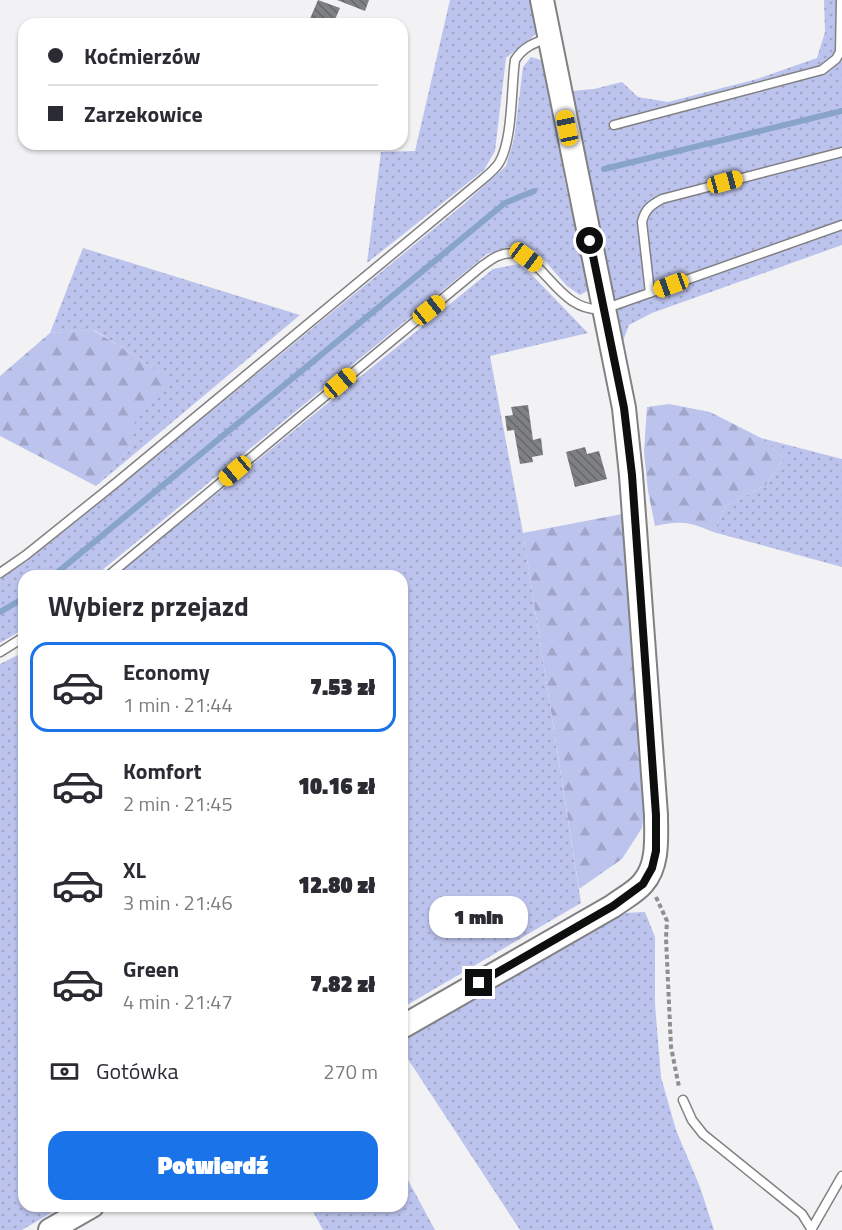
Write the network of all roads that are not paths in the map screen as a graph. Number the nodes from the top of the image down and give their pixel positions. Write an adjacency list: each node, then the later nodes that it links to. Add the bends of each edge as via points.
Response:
1 (542, 0): 3 (street)
2 (842, 0): 4 (lane, via 840,52 822,70)
3 (549, 38): 8 (street); 10 (lane, via 521,51 515,60 504,150 499,163 482,180 126,475)
4 (614, 125)
5 (842, 152): 7 (lane, via 652,204 642,222)
6 (842, 225): 7 (lane)
7 (650, 293): 8 (lane)
8 (604, 309): 9 (lane, via 592,310 568,299 526,257 513,253 498,256); 13 (street, via 624,408 632,475 656,815 652,868 643,884 613,906)
9 (115, 570)
10 (0, 573)
11 (18, 641): 12 (lane)
12 (0, 652)
13 (408, 1024)
14 (683, 1100): 18 (lane, via 703,1134 802,1214)
15 (842, 1176): 18 (lane)
16 (82, 1212): 17 (street)
17 (50, 1230)
18 (812, 1230)

